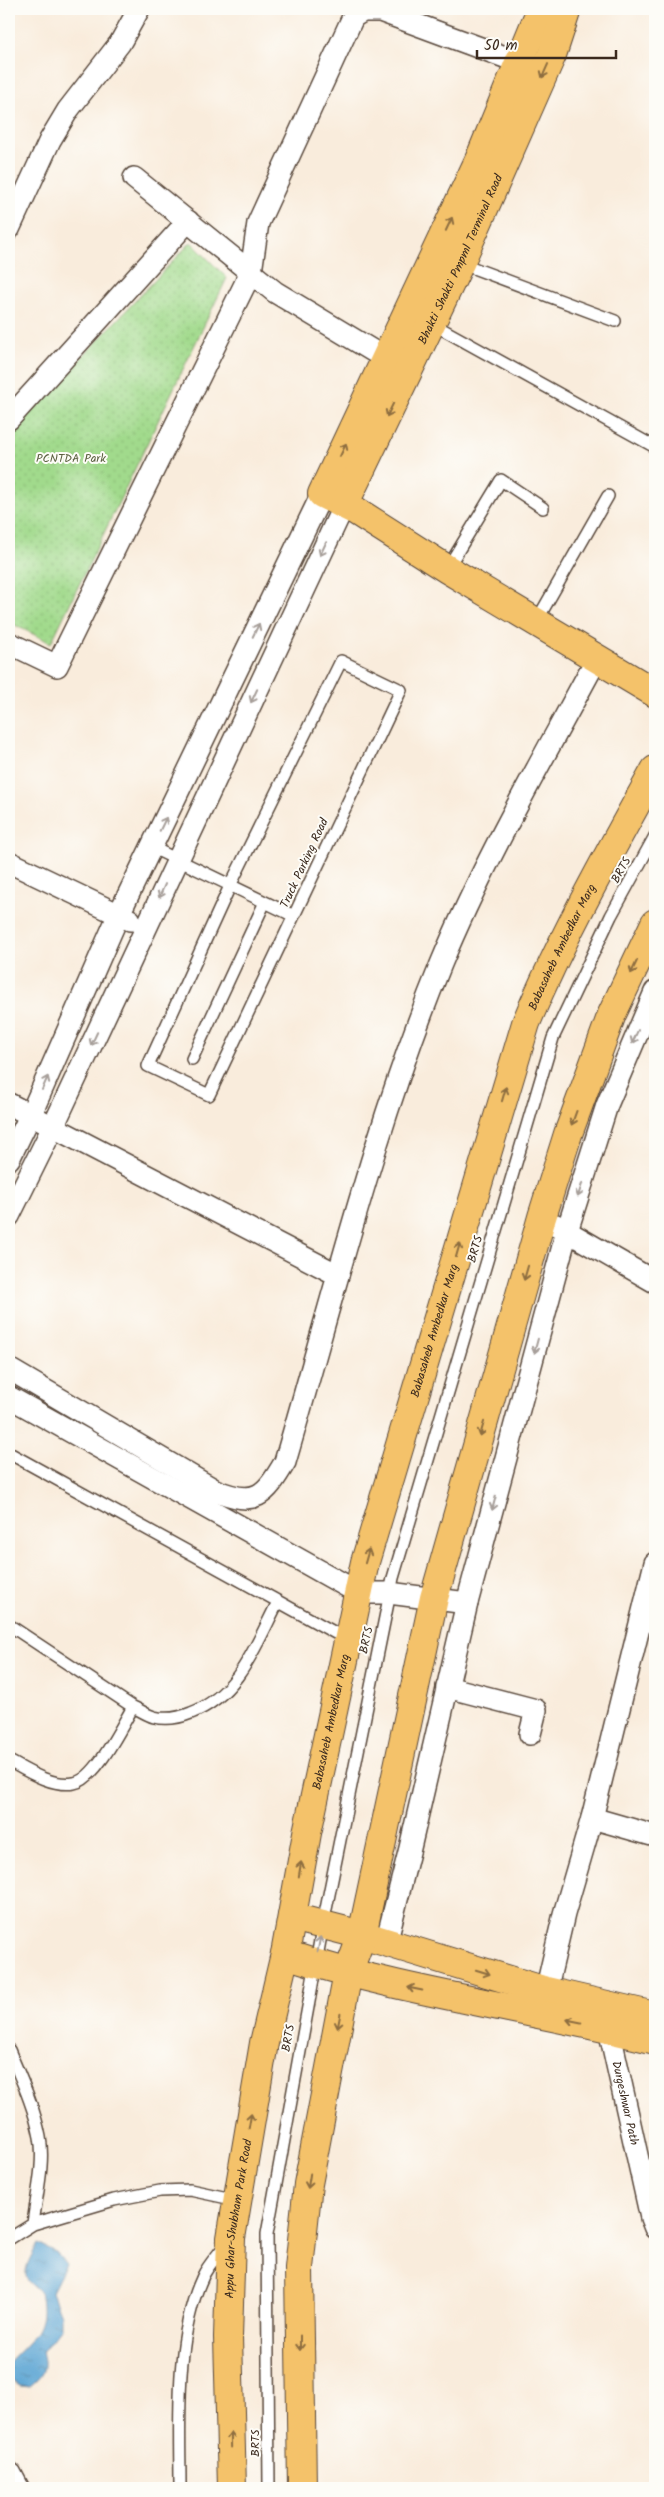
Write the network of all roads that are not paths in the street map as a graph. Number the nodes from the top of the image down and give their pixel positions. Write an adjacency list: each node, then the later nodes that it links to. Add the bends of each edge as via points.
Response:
1 (139, 9): 7 (street, via 120,43 68,110 50,140)
2 (541, 9): 4 (main road)
3 (567, 9): 8 (main road, Bhakti Shakti Pmpml Terminal Road, one-way to 8, via 552,55)
4 (521, 63): 8 (main road, one-way to 4); 9 (street, via 380,11 363,10 352,17 258,223)
5 (134, 178): 6 (street)
6 (188, 221): 9 (street); 13 (street)
7 (9, 229)
8 (448, 257): 10 (main road); 11 (lane)
9 (250, 272): 12 (street, via 275,292); 20 (street, via 58,666)
10 (421, 317): 12 (main road); 14 (lane)
11 (615, 321)
12 (397, 366): 16 (main road)
13 (9, 419)
14 (655, 447)
15 (608, 496): 19 (lane)
16 (333, 500): 18 (main road); 25 (street, one-way to 16); 26 (street, one-way to 26)
17 (544, 508): 18 (lane, via 501,480)
18 (447, 569): 19 (main road)
19 (536, 622): 21 (main road)
20 (9, 643)
21 (597, 658): 22 (main road); 43 (street, via 477,882 442,963 411,1040)
22 (655, 693)
23 (655, 770): 49 (main road, Babasaheb Ambedkar Marg, one-way to 23, via 365,1562 526,1023 583,900)
24 (655, 836): 50 (lane, BRTS, via 610,916 553,1038)
25 (152, 847): 26 (lane); 30 (street)
26 (176, 860): 28 (lane); 33 (street, one-way to 33)
27 (9, 862): 30 (street)
28 (230, 886): 29 (lane); 31 (lane, Truck Parking Road, via 148,1066 209,1095); 31 (lane, Truck Parking Road, via 341,661 401,690)
29 (265, 902): 31 (lane); 35 (lane)
30 (119, 914): 33 (street); 37 (street, one-way to 30)
31 (294, 916)
32 (655, 923): 41 (main road, one-way to 41, via 612,1014)
33 (145, 928): 38 (street, one-way to 38)
34 (655, 992): 42 (street, one-way to 42, via 607,1105)
35 (192, 1059)
36 (9, 1104): 37 (street)
37 (31, 1114): 38 (street); 39 (street)
38 (53, 1126): 40 (street); 43 (street)
39 (9, 1159)
40 (9, 1216)
41 (542, 1217): 42 (street); 51 (main road, one-way to 51)
42 (567, 1231): 44 (street); 53 (street, one-way to 53)
43 (338, 1275): 45 (street, via 285,1462 270,1488 255,1496 237,1499 215,1490)
44 (655, 1282)
45 (9, 1369)
46 (9, 1398): 49 (street)
47 (9, 1453): 52 (lane)
48 (655, 1563): 60 (street)
49 (360, 1593): 50 (street); 55 (main road, Babasaheb Ambedkar Marg)
50 (389, 1593): 51 (street); 63 (lane, BRTS)
51 (434, 1598): 53 (street); 64 (main road)
52 (278, 1602): 55 (lane); 57 (lane, via 240,1674 224,1692 201,1709 175,1719 154,1717)
53 (466, 1603): 56 (street)
54 (9, 1625): 57 (lane)
55 (348, 1640): 62 (main road, Babasaheb Ambedkar Marg, one-way to 55, via 306,1833)
56 (447, 1687): 58 (street, via 536,1710); 64 (street)
57 (133, 1707): 59 (lane, via 91,1773 76,1783 60,1783)
58 (530, 1734)
59 (9, 1761)
60 (592, 1818): 61 (street); 69 (street)
61 (655, 1836)
62 (292, 1918): 63 (main road); 65 (main road, Babasaheb Ambedkar Marg)
63 (323, 1924): 64 (main road); 66 (lane, BRTS, one-way to 63)
64 (374, 1939): 67 (main road); 68 (main road); 69 (main road, one-way to 69)
65 (285, 1954): 66 (main road); 74 (main road, Appu Ghar-Shubham Park Road, one-way to 65, via 264,2043)
66 (316, 1964): 67 (main road); 83 (lane, BRTS, via 267,2234)
67 (348, 1974): 68 (main road); 84 (main road, one-way to 84, via 308,2184 300,2268)
68 (375, 1981): 71 (main road, one-way to 68)
69 (546, 1991): 71 (main road)
70 (655, 2016): 71 (main road)
71 (610, 2017): 72 (main road); 76 (street, Durgeshwar Path)
72 (655, 2040)
73 (9, 2050): 75 (lane, via 30,2099 40,2138)
74 (237, 2200): 75 (lane, via 190,2190 160,2191 114,2200); 77 (main road, Appu Ghar-Shubham Park Road)
75 (33, 2224): 78 (lane)
76 (655, 2228)
77 (231, 2238): 81 (lane, via 204,2275 188,2329 182,2370); 82 (main road, Appu Ghar-Shubham Park Road, one-way to 77, via 228,2337)
78 (9, 2239)
79 (9, 2466): 80 (lane)
80 (24, 2488)
81 (180, 2488)
82 (232, 2488)
83 (269, 2488)
84 (302, 2488)

